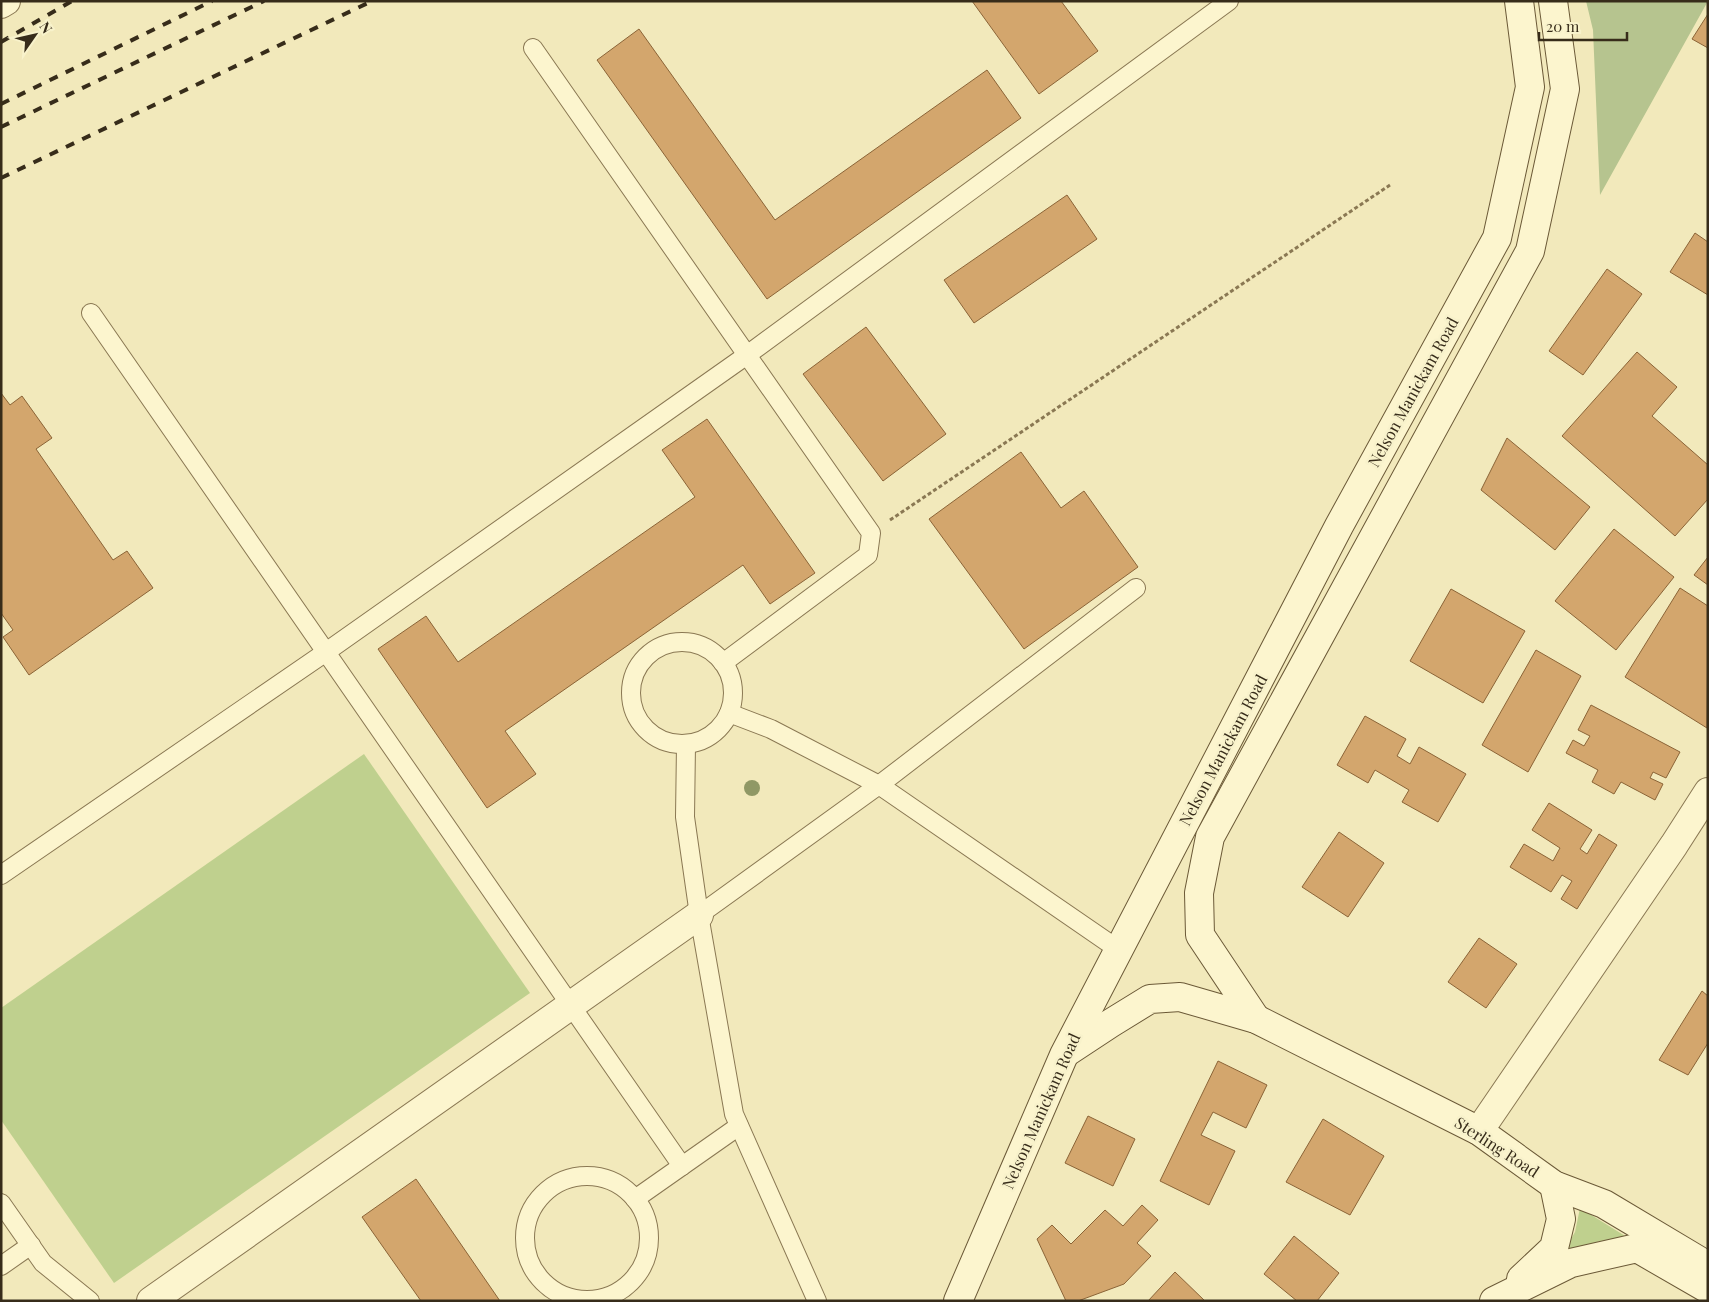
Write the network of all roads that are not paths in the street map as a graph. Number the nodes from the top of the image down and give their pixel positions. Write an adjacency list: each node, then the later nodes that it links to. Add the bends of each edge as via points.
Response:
1 (6, 1): 5 (main road)
2 (1229, 1): 10 (lane)
3 (1518, 1): 7 (main road, Nelson Manickam Road, via 1530,87)
4 (1554, 1): 8 (main road, Nelson Manickam Road, via 1565,89)
5 (1, 4)
6 (533, 48): 10 (lane)
7 (1503, 207): 8 (main road); 20 (main road, Nelson Manickam Road, via 1497,238 1339,526)
8 (1537, 216): 22 (main road, Nelson Manickam Road, via 1530,251 1210,837 1199,893 1200,935)
9 (91, 313): 12 (lane)
10 (747, 355): 12 (lane); 13 (lane, via 871,533 868,555)
11 (1136, 588): 16 (lane)
12 (326, 652): 18 (lane); 21 (lane)
13 (723, 663): 14 (lane, via 733,696); 15 (lane, via 696,644 680,642 664,645 650,653 632,680 634,712 642,726 655,737)
14 (729, 713): 15 (lane, via 719,729 704,740); 16 (lane, via 771,729)
15 (686, 745): 19 (lane, via 685,817)
16 (879, 785): 19 (lane); 20 (lane)
17 (1708, 792): 25 (main road)
18 (1, 875)
19 (699, 915): 21 (main road); 24 (lane, via 734,1114)
20 (1119, 950): 23 (main road, Nelson Manickam Road)
21 (570, 1006): 26 (lane); 36 (main road)
22 (1256, 1019): 23 (main road, Sterling Road, via 1180,997 1150,999); 25 (main road, Sterling Road)
23 (1064, 1055): 38 (main road, Nelson Manickam Road)
24 (739, 1126): 26 (lane); 37 (lane)
25 (1478, 1131): 27 (main road, Sterling Road)
26 (682, 1166): 28 (lane)
27 (1554, 1185): 32 (main road, Sterling Road, via 1604,1204); 34 (main road, via 1562,1219 1554,1248)
28 (635, 1199): 28 (lane, via 620,1185 601,1177 580,1176 560,1182 544,1193 532,1210 526,1229 526,1250 533,1269 546,1285 564,1295 590,1300 622,1290 637,1276 646,1257 649,1237 645,1217)
29 (1, 1203): 30 (lane)
30 (31, 1245): 31 (lane); 35 (lane, via 43,1263)
31 (1, 1266)
32 (1708, 1266)
33 (1708, 1289): 34 (main road, via 1636,1248 1572,1263)
34 (1499, 1298)
35 (90, 1301)
36 (151, 1301)
37 (817, 1301)
38 (958, 1301)

